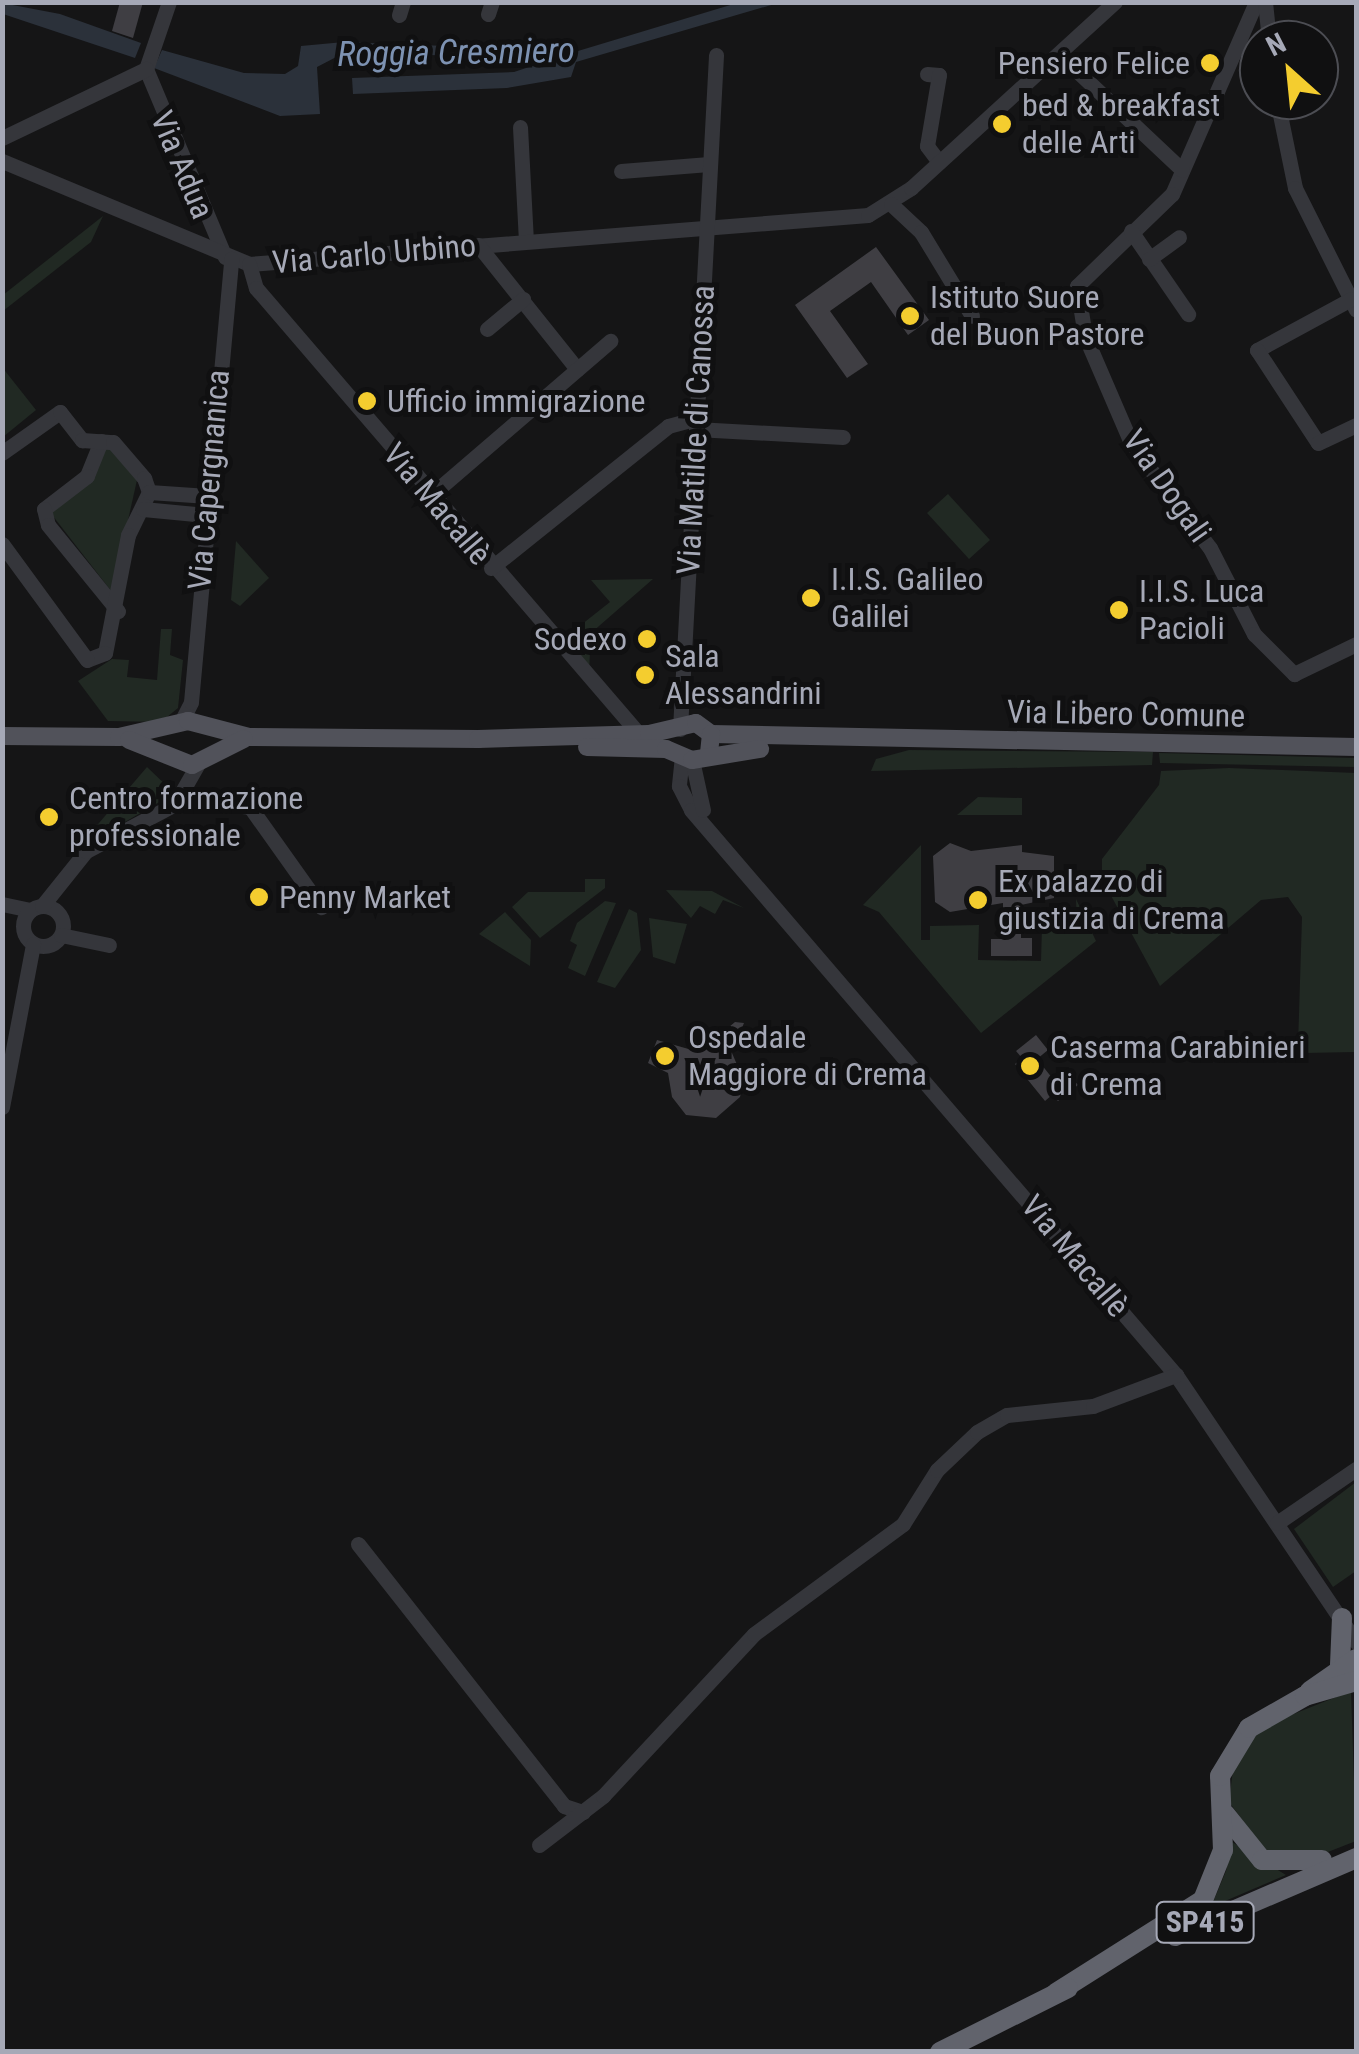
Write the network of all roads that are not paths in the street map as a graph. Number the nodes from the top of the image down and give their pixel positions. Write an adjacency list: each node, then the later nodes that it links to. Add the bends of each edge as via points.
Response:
1 (169, 2): 6 (street)
2 (1116, 2): 4 (street, Via Carlo Urbino)
3 (1256, 2): 16 (street, Via Dogali)
4 (1059, 54): 14 (street, Via Carlo Urbino); 16 (street)
5 (716, 55): 15 (street, Via Matilde di Canossa)
6 (146, 69): 8 (street); 9 (street, Via Adua)
7 (927, 74): 14 (street, via 939,74 928,146)
8 (121, 84): 9 (street); 12 (street)
9 (154, 98): 19 (street, Via Adua)
10 (1280, 120): 30 (street, via 1295,188)
11 (520, 127): 24 (street)
12 (5, 140)
13 (2, 161): 22 (street, Via Carlo Urbino)
14 (939, 162): 18 (street, Via Carlo Urbino)
15 (709, 164): 17 (street); 20 (street, Via Matilde di Canossa)
16 (1182, 170): 21 (street, Via Dogali, via 1172,194)
17 (621, 171)
18 (891, 204): 20 (street, Via Carlo Urbino, via 868,215); 32 (street, via 921,232)
19 (205, 219): 22 (street, via 200,230); 26 (street, Via Adua)
20 (705, 228): 24 (street, Via Carlo Urbino); 36 (street, Via Matilde di Canossa)
21 (1130, 231): 27 (street); 49 (street, Via Dogali, via 1077,286 1085,336 1132,445 1210,548 1246,620 1283,666 1306,673)
22 (179, 237): 26 (street, Via Carlo Urbino)
23 (1179, 237): 27 (street)
24 (526, 241): 25 (street, Via Carlo Urbino)
25 (478, 245): 28 (street, Via Carlo Urbino); 29 (street)
26 (228, 258): 28 (street, Via Carlo Urbino); 42 (street, Via Capergnanica)
27 (1150, 258): 31 (street)
28 (249, 264): 43 (street, Via Macallè, via 256,288)
29 (522, 299): 33 (street); 35 (street)
30 (1354, 304): 37 (street, via 1258,350 1318,444)
31 (1188, 314)
32 (972, 316)
33 (487, 329)
34 (610, 341): 35 (street)
35 (577, 369): 43 (street)
36 (697, 423): 38 (street); 47 (street, via 668,426); 58 (street, Via Matilde di Canossa, via 686,696)
37 (1356, 425)
38 (843, 437)
39 (101, 441): 40 (street, via 82,440 60,412); 41 (street, via 122,450); 48 (street, via 88,476 44,509 48,525)
40 (2, 453)
41 (149, 492): 42 (street); 44 (street)
42 (208, 496): 45 (street, Via Capergnanica)
43 (430, 496): 47 (street, Via Macallè)
44 (143, 509): 45 (street); 48 (street, via 128,535)
45 (206, 515): 50 (street, Via Capergnanica)
46 (2, 544): 48 (street, via 87,660 106,653)
47 (491, 568): 53 (street, Via Macallè)
48 (118, 611)
49 (1356, 644)
50 (191, 702): 51 (street, Via Capergnanica); 52 (street, Via Capergnanica)
51 (177, 724): 52 (main road, Via Libero Comune); 55 (main road, Via Libero Comune); 60 (main road)
52 (204, 728): 56 (main road, Via Libero Comune); 61 (main road)
53 (639, 734): 57 (main road, Via Libero Comune); 58 (main road, Via Libero Comune)
54 (2, 736): 55 (main road, Via Libero Comune)
55 (119, 737): 60 (main road, Via Libero Comune)
56 (249, 737): 57 (main road, Via Libero Comune); 61 (main road, Via Libero Comune)
57 (478, 739): 58 (main road, Via Libero Comune)
58 (691, 742): 59 (main road, Via Libero Comune); 70 (street, Via Macallè, via 679,786 691,810)
59 (1356, 747)
60 (170, 756): 61 (main road, Via Libero Comune); 62 (street)
61 (204, 757): 62 (street)
62 (180, 798): 64 (street, via 250,806); 65 (street, via 101,840)
63 (2, 904): 65 (street)
64 (322, 907)
65 (41, 908): 66 (street, via 63,920); 67 (street, via 22,928)
66 (61, 936): 67 (street); 68 (street)
67 (37, 945): 69 (street, via 15,1087)
68 (109, 945)
69 (2, 1107)
70 (1176, 1375): 72 (street, Via Macallè); 80 (street, via 1093,1406 1020,1412 977,1432 937,1470 903,1524 709,1674)
71 (1356, 1469): 72 (street)
72 (1277, 1523): 74 (street, Via Macallè)
73 (358, 1544): 80 (street, via 564,1806 575,1815)
74 (1342, 1618): 75 (street, Via Macallè); 76 (highway)
75 (1356, 1642)
76 (1348, 1662): 78 (highway)
77 (1354, 1684): 78 (highway)
78 (1305, 1696): 79 (highway, via 1239,1738 1223,1764)
79 (1220, 1803): 82 (highway, via 1242,1843 1280,1865 1307,1866); 84 (highway, via 1223,1850 1203,1900)
80 (587, 1811): 81 (street)
81 (539, 1845)
82 (1356, 1848)
83 (1356, 1858): 84 (highway, SP415)
84 (1056, 1994): 85 (highway, SP415)
85 (940, 2052)

